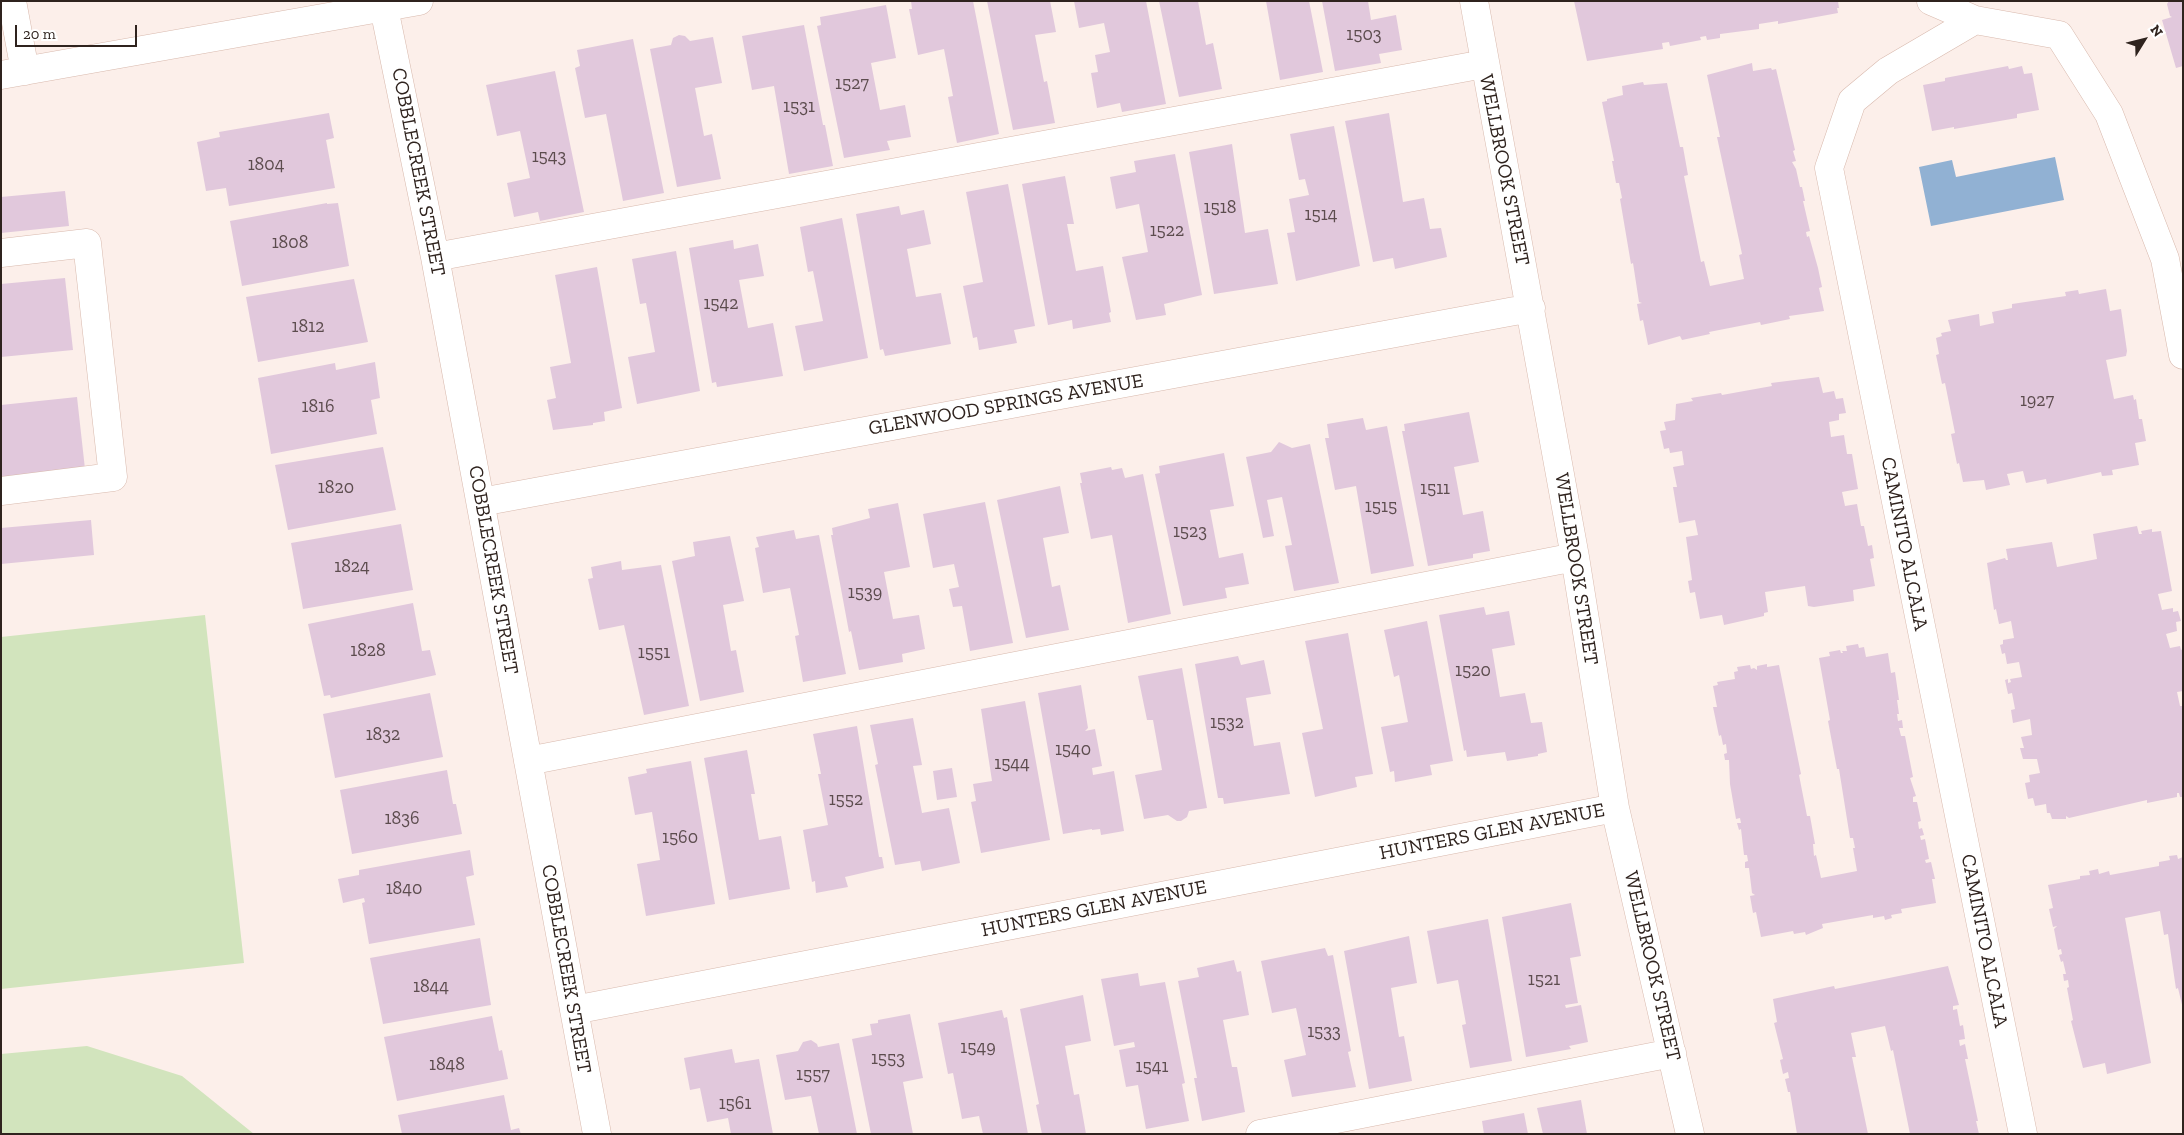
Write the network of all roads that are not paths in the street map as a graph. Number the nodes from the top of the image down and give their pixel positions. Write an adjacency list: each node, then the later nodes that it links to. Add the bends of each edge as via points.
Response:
1 (12, 1): 8 (street)
2 (420, 1): 5 (street)
3 (1474, 1): 7 (street, WELLBROOK STREET)
4 (1931, 1): 6 (street)
5 (384, 8): 8 (street); 10 (street, COBBLECREEK STREET)
6 (1979, 11): 12 (street, via 2059,35 2104,106 2165,259); 23 (street, CAMINITO ALCALA, via 1888,71 1852,101 1829,168)
7 (1484, 64): 10 (street); 11 (street, WELLBROOK STREET)
8 (13, 73)
9 (1, 253): 13 (street, via 88,244 114,477)
10 (435, 257): 14 (street, COBBLECREEK STREET)
11 (1531, 308): 14 (street, GLENWOOD SPRINGS AVENUE); 15 (street, WELLBROOK STREET)
12 (2183, 355)
13 (1, 491)
14 (481, 502): 16 (street, COBBLECREEK STREET)
15 (1575, 557): 16 (street); 17 (street, WELLBROOK STREET)
16 (528, 761): 18 (street, COBBLECREEK STREET)
17 (1615, 808): 18 (street, HUNTERS GLEN AVENUE); 19 (street, WELLBROOK STREET)
18 (574, 1010): 20 (street, COBBLECREEK STREET)
19 (1672, 1053): 21 (street); 22 (street, WELLBROOK STREET)
20 (597, 1134)
21 (1260, 1134)
22 (1690, 1134)
23 (2023, 1134)

